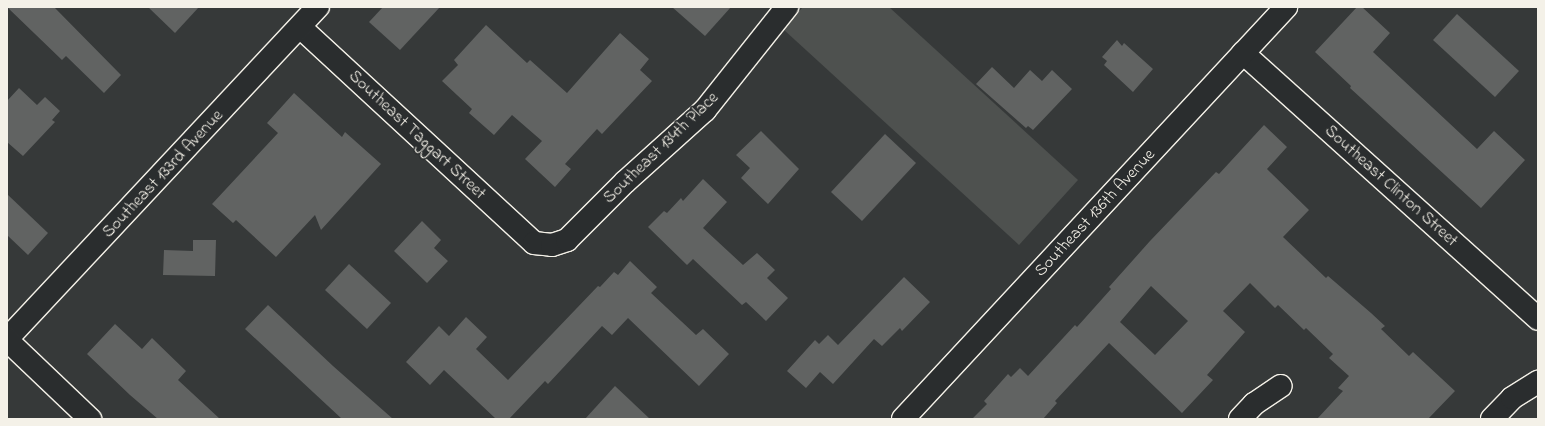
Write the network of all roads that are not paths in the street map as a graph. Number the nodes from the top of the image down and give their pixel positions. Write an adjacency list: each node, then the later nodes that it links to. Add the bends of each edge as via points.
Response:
1 (318, 7): 4 (street, Southeast 133rd Avenue)
2 (787, 7): 6 (street, Southeast 134th Place, via 705,110 625,182 567,240 552,245)
3 (1286, 7): 5 (street, Southeast 136th Avenue)
4 (300, 27): 6 (street, Southeast Taggart Street); 8 (street, Southeast 133rd Avenue)
5 (1243, 53): 7 (street, Southeast Clinton Street); 12 (street, Southeast 136th Avenue)
6 (534, 244)
7 (1538, 319)
8 (7, 340): 11 (street)
9 (1538, 382): 14 (street, via 1512,398)
10 (1281, 386): 13 (street, via 1254,404)
11 (90, 419)
12 (903, 419)
13 (1240, 419)
14 (1492, 419)

